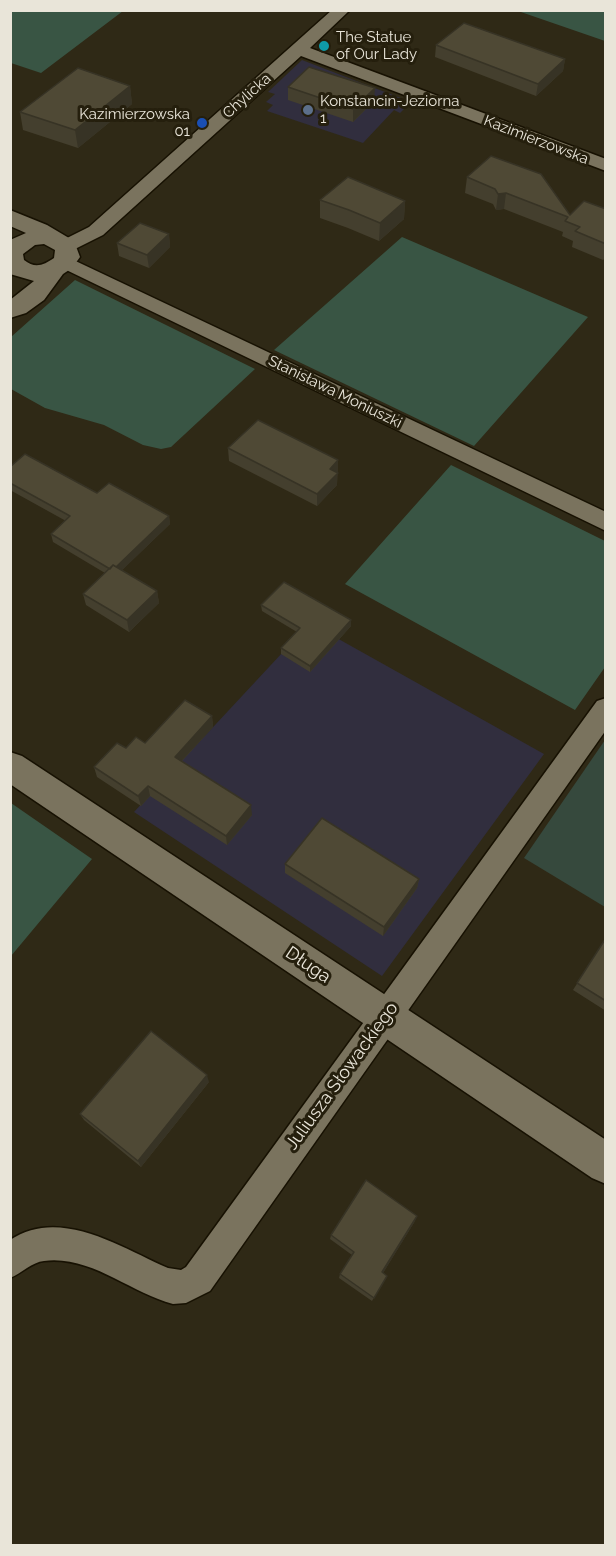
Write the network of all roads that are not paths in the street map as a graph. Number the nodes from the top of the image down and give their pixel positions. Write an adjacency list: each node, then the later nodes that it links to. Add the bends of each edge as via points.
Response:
1 (342, 10): 2 (street, Chylicka)
2 (298, 49): 3 (street, Kazimierzowska); 6 (street, Chylicka, via 96,231)
3 (606, 166)
4 (10, 217): 6 (street, via 39,230)
5 (13, 254): 6 (street, via 31,239); 6 (street, via 35,273); 7 (street)
6 (58, 254): 8 (street, Chylicka, via 48,280 38,292); 9 (street, Stanisława Moniuszki)
7 (10, 290)
8 (10, 309)
9 (606, 522)
10 (606, 709): 12 (street, Juliusza Słowackiego)
11 (10, 766): 12 (street, Długa)
12 (385, 1016): 13 (street, Długa); 14 (street, Juliusza Słowackiego, via 198,1279 185,1287 167,1286 79,1246 47,1243 22,1248)
13 (606, 1164)
14 (10, 1261)

